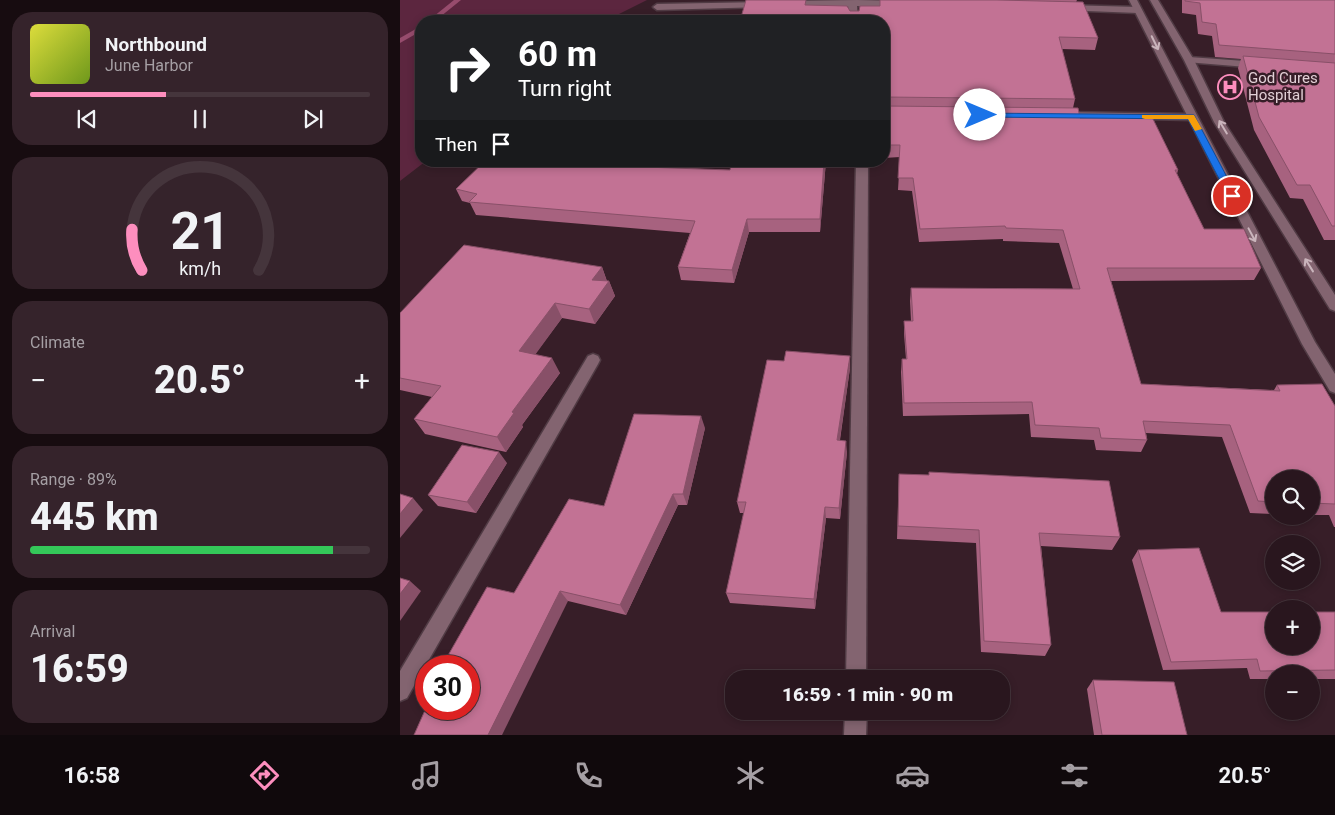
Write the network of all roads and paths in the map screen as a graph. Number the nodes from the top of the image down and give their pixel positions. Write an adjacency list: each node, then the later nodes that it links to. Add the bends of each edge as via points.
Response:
1 (1154, 0): 8 (street)
2 (852, 2): 3 (street); 5 (street); 7 (street)
3 (910, 4)
4 (1135, 5): 6 (street); 11 (street, one-way to 11)
5 (657, 7)
6 (1059, 8)
7 (853, 15)
8 (1189, 60): 9 (street); 13 (street, one-way to 8, via 1219,122)
9 (1267, 66)
10 (1052, 115): 11 (street)
11 (1191, 117): 15 (street, one-way to 15, via 1309,344)
12 (862, 167): 16 (street)
13 (1335, 306)
14 (593, 360): 17 (street)
15 (1335, 387)
16 (856, 670)
17 (400, 691)
18 (856, 720): 19 (street)
19 (855, 735)

